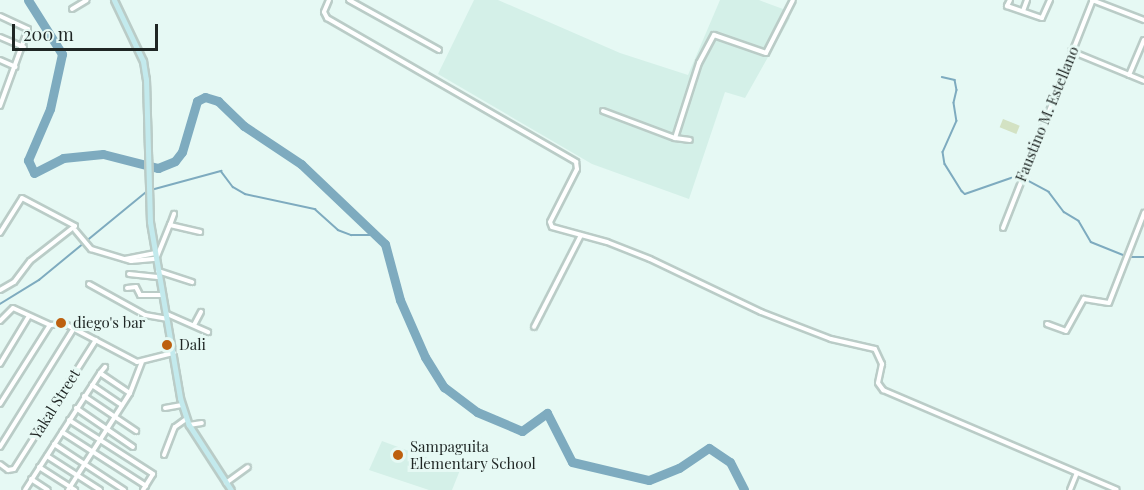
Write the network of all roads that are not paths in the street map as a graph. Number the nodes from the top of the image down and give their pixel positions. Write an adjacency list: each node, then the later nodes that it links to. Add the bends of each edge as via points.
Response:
1 (87, 0): 10 (street)
2 (114, 0): 37 (main road, via 143,61)
3 (329, 0): 36 (street, via 324,12 327,18 576,162 577,169 550,224)
4 (349, 0): 17 (street)
5 (793, 0): 27 (street, via 764,54 714,34 699,63)
6 (1010, 0): 11 (street, via 1007,6)
7 (1028, 0): 11 (street)
8 (1050, 0): 11 (street, via 1042,18)
9 (1092, 0): 13 (street); 18 (street, Faustino M. Estellano)
10 (72, 9)
11 (1023, 11)
12 (0, 16): 16 (street, via 28,27)
13 (1144, 20)
14 (0, 38): 16 (street)
15 (1144, 40): 21 (street)
16 (24, 47): 20 (street)
17 (439, 50)
18 (1071, 51): 21 (street); 32 (street, Faustino M. Estellano)
19 (0, 60): 20 (street)
20 (16, 67): 24 (street)
21 (1129, 75): 22 (street)
22 (1144, 81)
23 (0, 84): 24 (street)
24 (8, 88): 25 (street)
25 (0, 106)
26 (603, 111): 27 (street)
27 (675, 138): 28 (street)
28 (690, 140)
29 (1144, 213): 51 (street, via 1109,303 1084,299 1066,331)
30 (174, 214): 31 (street)
31 (170, 225): 34 (street); 37 (street)
32 (1003, 228)
33 (75, 230): 35 (street, via 74,223 22,198); 37 (street, via 84,243 125,259); 43 (street, via 37,255)
34 (200, 232)
35 (0, 233)
36 (580, 235): 54 (street); 89 (street, via 650,259 781,320 875,350 882,364 878,383 883,390)
37 (155, 256): 39 (main road)
38 (129, 274): 39 (street)
39 (159, 274): 41 (street); 46 (main road)
40 (0, 282): 43 (street)
41 (192, 282)
42 (89, 284): 49 (street, via 145,315)
43 (8, 286): 45 (street)
44 (127, 288): 46 (street, via 136,287 140,295)
45 (0, 290)
46 (163, 295): 49 (main road)
47 (201, 312): 52 (street)
48 (29, 316): 50 (street, via 13,308); 53 (street); 60 (street)
49 (167, 316): 52 (street); 58 (main road)
50 (0, 321)
51 (1047, 324)
52 (194, 325): 56 (street)
53 (50, 326): 55 (street, via 65,324); 66 (street)
54 (534, 327)
55 (74, 328): 57 (street); 80 (street)
56 (208, 332)
57 (96, 340): 59 (street); 86 (street, Yakal Street, via 14,469)
58 (174, 352): 59 (street); 68 (main road)
59 (142, 362): 64 (street)
60 (0, 364)
61 (105, 367): 62 (street)
62 (100, 373): 63 (street); 64 (street)
63 (92, 385): 65 (street); 67 (street)
64 (130, 393): 67 (street)
65 (84, 396): 69 (street); 71 (street)
66 (0, 404)
67 (122, 405): 71 (street)
68 (182, 405): 70 (street); 73 (main road)
69 (76, 408): 72 (street); 75 (street)
70 (165, 408)
71 (114, 417): 75 (street); 76 (street)
72 (69, 420): 77 (street); 78 (street)
73 (188, 422): 74 (street); 83 (street, via 175,427); 94 (main road)
74 (202, 423)
75 (107, 428): 78 (street); 81 (street)
76 (136, 431)
77 (62, 432): 79 (street); 82 (street)
78 (99, 441): 82 (street); 93 (street, via 153,474)
79 (54, 444): 84 (street); 85 (street)
80 (0, 447)
81 (134, 447)
82 (92, 452): 85 (street); 93 (street)
83 (164, 455)
84 (47, 456): 87 (street); 90 (street)
85 (85, 463): 90 (street); 99 (street)
86 (0, 464)
87 (39, 467): 91 (street); 92 (street)
88 (248, 467): 94 (street)
89 (1077, 473): 100 (street); 101 (street)
90 (77, 475): 92 (street); 98 (street)
91 (31, 480): 95 (street); 96 (street)
92 (69, 488): 97 (street)
93 (145, 488)
94 (229, 488)
95 (25, 490)
96 (48, 490)
97 (75, 490)
98 (100, 490)
99 (124, 490)
100 (1070, 490)
101 (1117, 490)

